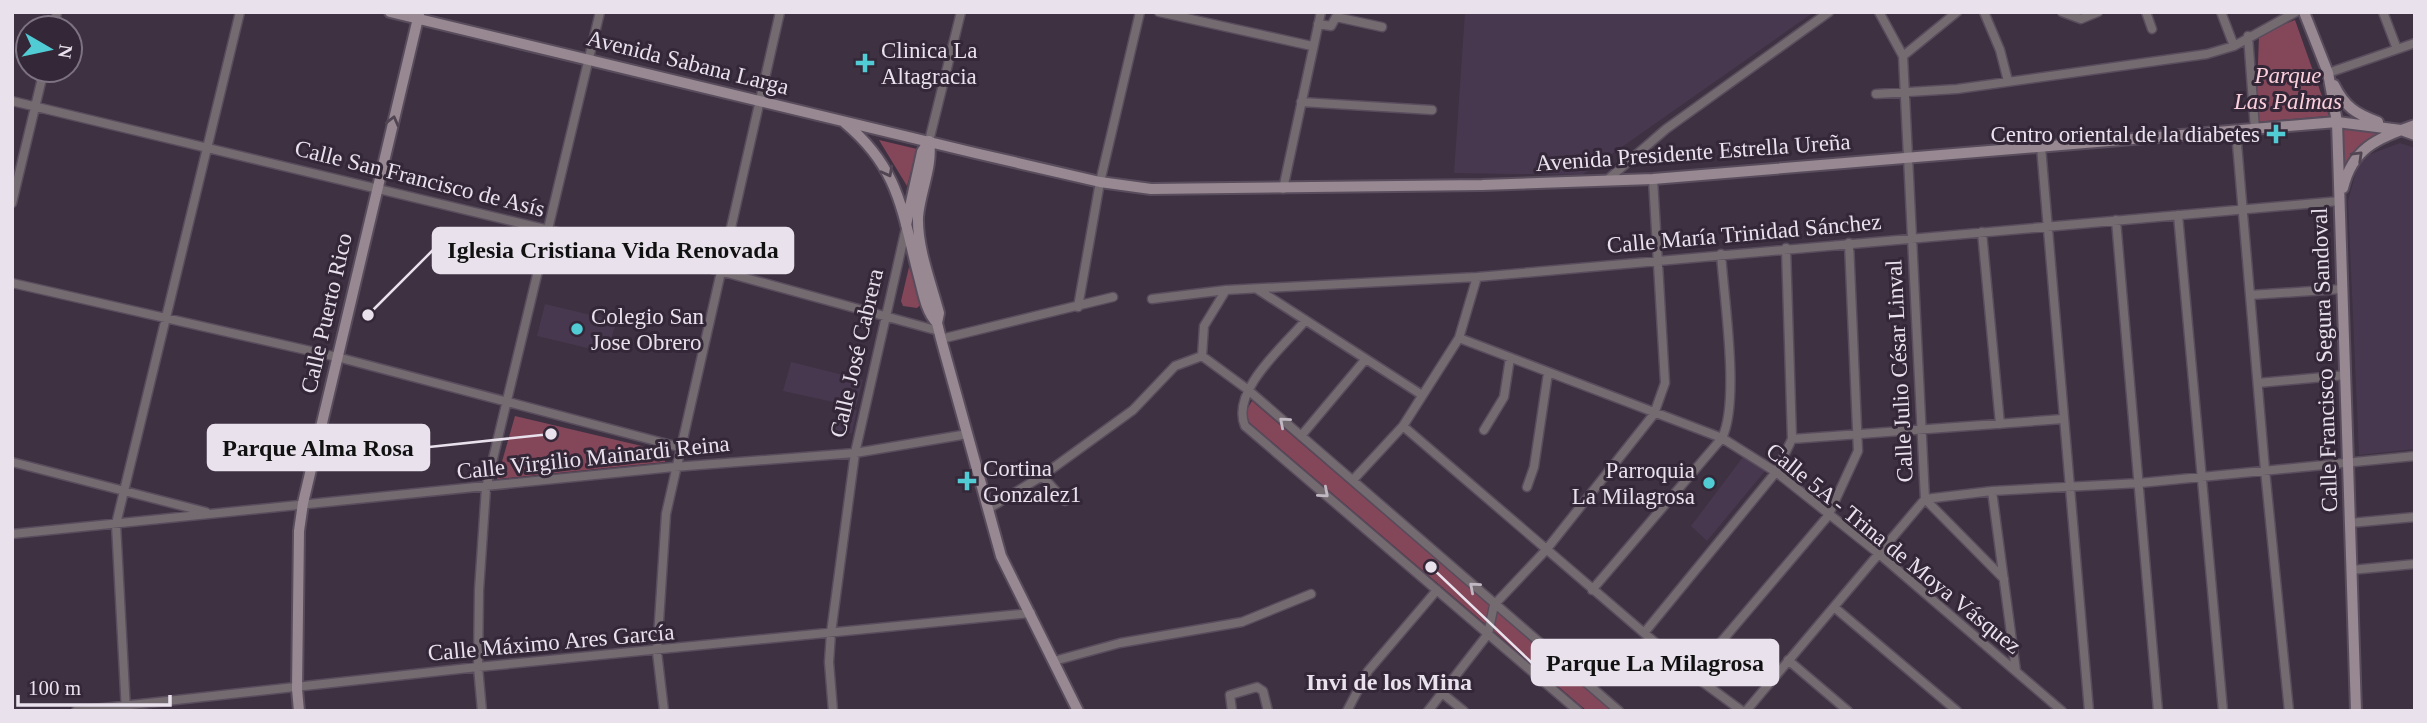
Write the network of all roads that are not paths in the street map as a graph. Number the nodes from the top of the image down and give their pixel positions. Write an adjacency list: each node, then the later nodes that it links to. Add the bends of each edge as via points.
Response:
1 (240, 12): 49 (street)
2 (390, 12): 20 (main road, Avenida Sabana Larga)
3 (600, 12): 30 (street)
4 (780, 12): 37 (street)
5 (961, 12): 48 (street, Calle José Cabrera)
6 (1140, 12): 55 (street)
7 (1159, 12): 26 (street)
8 (1321, 12): 21 (street)
9 (1829, 12): 54 (street, via 1666,129)
10 (1879, 12): 29 (street, Calle Julio César Linval)
11 (1957, 12): 29 (street)
12 (1983, 12): 32 (street)
13 (2063, 12): 14 (street, via 2081,19)
14 (2098, 12)
15 (2146, 12): 23 (street)
16 (2221, 12): 27 (street)
17 (2295, 12): 24 (street)
18 (2304, 12): 31 (main road, Calle Francisco Segura Sandoval)
19 (2383, 12): 28 (street)
20 (419, 15): 30 (main road, Avenida Sabana Larga); 56 (main road, Calle Puerto Rico, one-way to 20)
21 (1318, 24): 22 (street, via 1331,26 1336,17); 26 (street)
22 (1382, 27)
23 (2152, 29)
24 (2248, 36): 27 (street); 44 (street)
25 (2415, 43): 28 (street)
26 (1312, 46): 38 (street)
27 (2234, 46): 32 (street, via 2207,54)
28 (2398, 49): 31 (street)
29 (1903, 56): 35 (street, Calle Julio César Linval)
30 (589, 59): 37 (main road, Avenida Sabana Larga); 65 (street)
31 (2328, 73): 42 (main road, Calle Francisco Segura Sandoval); 45 (main road, via 2344,105 2360,116)
32 (2008, 81): 35 (street)
33 (41, 84): 39 (street)
34 (1876, 94): 35 (street)
35 (1906, 94): 52 (street, Calle Julio César Linval)
36 (12, 101): 39 (street, Calle San Francisco de Asís)
37 (759, 102): 41 (main road, Avenida Sabana Larga); 72 (street)
38 (1301, 102): 40 (street); 57 (street)
39 (36, 107): 49 (street, Calle San Francisco de Asís); 59 (street)
40 (1432, 110)
41 (843, 122): 48 (main road, Avenida Sabana Larga); 64 (main road, one-way to 64, via 882,160 895,185)
42 (2337, 122): 44 (main road, Avenida Presidente Estrella Ureña); 45 (main road, Avenida Presidente Estrella Ureña); 58 (main road, Calle Francisco Segura Sandoval)
43 (2415, 125): 45 (main road)
44 (2255, 129): 46 (main road, Avenida Presidente Estrella Ureña)
45 (2401, 130): 47 (main road, Avenida Presidente Estrella Ureña); 58 (main road, one-way to 45, via 2349,164 2362,149)
46 (2236, 132): 50 (main road, Avenida Presidente Estrella Ureña); 60 (street)
47 (2415, 135)
48 (929, 141): 51 (main road, Avenida Sabana Larga); 64 (main road, Calle José Cabrera, via 922,152); 85 (main road, via 931,152 918,216)
49 (208, 147): 56 (street, Calle San Francisco de Asís); 83 (street)
50 (2042, 147): 52 (main road, Avenida Presidente Estrella Ureña); 63 (street)
51 (975, 153): 55 (main road, Avenida Presidente Estrella Ureña)
52 (1907, 158): 53 (main road, Avenida Presidente Estrella Ureña); 67 (street, Calle Julio César Linval)
53 (1653, 178): 54 (main road, Avenida Presidente Estrella Ureña); 71 (street)
54 (1605, 181): 57 (main road, Avenida Presidente Estrella Ureña)
55 (1100, 183): 57 (main road, Avenida Presidente Estrella Ureña, via 1151,189); 81 (street)
56 (377, 188): 65 (street, Calle San Francisco de Asís); 88 (main road, Calle Puerto Rico)
57 (1283, 189)
58 (2340, 201): 60 (street, Calle María Trinidad Sánchez); 76 (main road, Calle Francisco Segura Sandoval)
59 (12, 203)
60 (2244, 209): 61 (street, Calle María Trinidad Sánchez); 78 (street)
61 (2178, 215): 62 (street, Calle María Trinidad Sánchez); 117 (street)
62 (2116, 220): 63 (street, Calle María Trinidad Sánchez); 119 (street)
63 (2047, 226): 66 (street, Calle María Trinidad Sánchez); 98 (street)
64 (906, 227): 82 (street, Calle José Cabrera); 85 (main road)
65 (550, 229): 72 (street, Calle San Francisco de Asís); 96 (street)
66 (1982, 232): 67 (street, Calle María Trinidad Sánchez); 99 (street)
67 (1912, 237): 68 (street, Calle María Trinidad Sánchez); 101 (street, Calle Julio César Linval)
68 (1849, 243): 69 (street, Calle María Trinidad Sánchez); 103 (street)
69 (1786, 248): 70 (street, Calle María Trinidad Sánchez); 107 (street)
70 (1721, 254): 71 (street, Calle María Trinidad Sánchez); 106 (street, via 1730,394 1730,414)
71 (1658, 259): 73 (street, Calle María Trinidad Sánchez); 97 (street, via 1665,383)
72 (720, 271): 82 (street, Calle San Francisco de Asís); 108 (street)
73 (1477, 276): 75 (street, Calle María Trinidad Sánchez); 86 (street)
74 (12, 283): 83 (street)
75 (1256, 288): 77 (street, Calle María Trinidad Sánchez); 84 (street)
76 (2342, 289): 78 (street); 92 (main road, Calle Francisco Segura Sandoval)
77 (1226, 290): 80 (street, Calle María Trinidad Sánchez); 87 (street, via 1204,326)
78 (2250, 295): 93 (street)
79 (1113, 297): 81 (street)
80 (1152, 299)
81 (1078, 306): 85 (street)
82 (886, 317): 85 (street, Calle San Francisco de Asís); 109 (street, Calle José Cabrera)
83 (165, 318): 88 (street); 123 (street)
84 (1305, 321): 90 (street); 94 (street)
85 (939, 331): 104 (main road)
86 (1459, 338): 89 (street, Calle 5A - Trina de Moya Vásquez); 95 (street)
87 (1202, 356): 94 (street); 116 (street, via 1175,366 1133,410)
88 (337, 357): 96 (street); 127 (main road, Calle Puerto Rico)
89 (1510, 358): 91 (street, Calle 5A - Trina de Moya Vásquez); 102 (street, via 1504,397)
90 (1364, 360): 95 (street); 105 (street)
91 (1548, 373): 97 (street, Calle 5A - Trina de Moya Vásquez); 120 (street)
92 (2346, 375): 93 (street); 112 (main road, Calle Francisco Segura Sandoval)
93 (2258, 383): 114 (street)
94 (1247, 389): 105 (street, one-way to 94); 140 (street, one-way to 140, via 1241,412 1245,426)
95 (1422, 395): 100 (street)
96 (507, 402): 108 (street); 122 (street)
97 (1654, 414): 106 (street, Calle 5A - Trina de Moya Vásquez); 135 (street)
98 (2063, 419): 99 (street); 121 (street)
99 (2000, 424): 101 (street)
100 (1402, 426): 118 (street); 135 (street)
101 (1921, 428): 103 (street); 125 (street, Calle Julio César Linval)
102 (1484, 430)
103 (1860, 433): 107 (street); 130 (street, via 1858,451)
104 (968, 434): 109 (street, Calle Virgilio Mainardi Reina); 128 (main road)
105 (1301, 436): 118 (street)
106 (1722, 438): 115 (street, Calle 5A - Trina de Moya Vásquez); 141 (street)
107 (1792, 439): 115 (street)
108 (679, 447): 113 (street)
109 (855, 453): 113 (street, Calle Virgilio Mainardi Reina); 146 (street, Calle José Cabrera)
110 (2415, 456): 112 (street)
111 (12, 462): 123 (street)
112 (2349, 463): 114 (street); 132 (main road, Calle Francisco Segura Sandoval)
113 (674, 467): 122 (street, Calle Virgilio Mainardi Reina); 149 (street, via 666,513)
114 (2264, 470): 117 (street); 178 (street)
115 (1776, 472): 130 (street, Calle 5A - Trina de Moya Vásquez); 147 (street)
116 (1042, 476): 126 (street); 128 (street)
117 (2199, 476): 119 (street); 177 (street)
118 (1353, 480): 143 (street, one-way to 118)
119 (2140, 483): 121 (street); 176 (street)
120 (1527, 486)
121 (2071, 486): 124 (street); 175 (street)
122 (485, 488): 127 (street, Calle Virgilio Mainardi Reina); 152 (street)
123 (123, 489): 129 (street); 133 (street)
124 (1992, 491): 125 (street); 139 (street)
125 (1925, 499): 136 (street, Calle Julio César Linval); 139 (street)
126 (1065, 500)
127 (303, 503): 129 (street, Calle Virgilio Mainardi Reina); 155 (main road, Calle Puerto Rico)
128 (988, 509): 145 (main road, via 1001,556)
129 (212, 513): 133 (street, Calle Virgilio Mainardi Reina)
130 (1828, 516): 136 (street, Calle 5A - Trina de Moya Vásquez); 154 (street)
131 (2415, 517): 132 (street)
132 (2350, 523): 138 (main road, Calle Francisco Segura Sandoval)
133 (116, 524): 134 (street, Calle Virgilio Mainardi Reina); 157 (street)
134 (12, 534)
135 (1546, 550): 141 (street); 143 (street)
136 (1878, 553): 144 (street, Calle Julio César Linval); 153 (street, Calle 5A - Trina de Moya Vásquez)
137 (2415, 564): 138 (street)
138 (2351, 570): 179 (main road, Calle Francisco Segura Sandoval)
139 (2005, 579): 153 (street)
140 (1437, 590): 148 (street); 166 (street, via 1368,671)
141 (1592, 590): 147 (street)
142 (1311, 594): 151 (street, via 1242,622 1094,648)
143 (1494, 605): 148 (street); 170 (street)
144 (1834, 607): 150 (street, Calle Julio César Linval); 173 (street)
145 (1031, 613): 146 (street, Calle Máximo Ares García); 151 (main road)
146 (831, 633): 149 (street, Calle Máximo Ares García); 162 (street, Calle José Cabrera)
147 (1644, 633): 154 (street)
148 (1488, 634): 156 (street); 169 (street)
149 (657, 652): 152 (street, Calle Máximo Ares García); 161 (street)
150 (1788, 660): 171 (street, Calle Julio César Linval); 172 (street)
151 (1054, 662): 163 (main road)
152 (478, 667): 155 (street, Calle Máximo Ares García); 160 (street)
153 (2016, 671): 174 (street, Calle 5A - Trina de Moya Vásquez)
154 (1693, 675): 171 (street)
155 (297, 689): 157 (street, Calle Máximo Ares García); 159 (main road, Calle Puerto Rico)
156 (1442, 693): 167 (street); 168 (street)
157 (126, 708): 158 (street, Calle Máximo Ares García)
158 (76, 711)
159 (299, 711)
160 (482, 711)
161 (663, 711)
162 (833, 711)
163 (1078, 711)
164 (1232, 711): 165 (street, via 1230,695 1257,687 1263,691)
165 (1268, 711)
166 (1347, 711)
167 (1428, 711)
168 (1464, 711)
169 (1578, 711)
170 (1619, 711)
171 (1744, 711)
172 (1848, 711)
173 (1957, 711)
174 (2062, 711)
175 (2090, 711)
176 (2158, 711)
177 (2223, 711)
178 (2290, 711)
179 (2356, 711)

